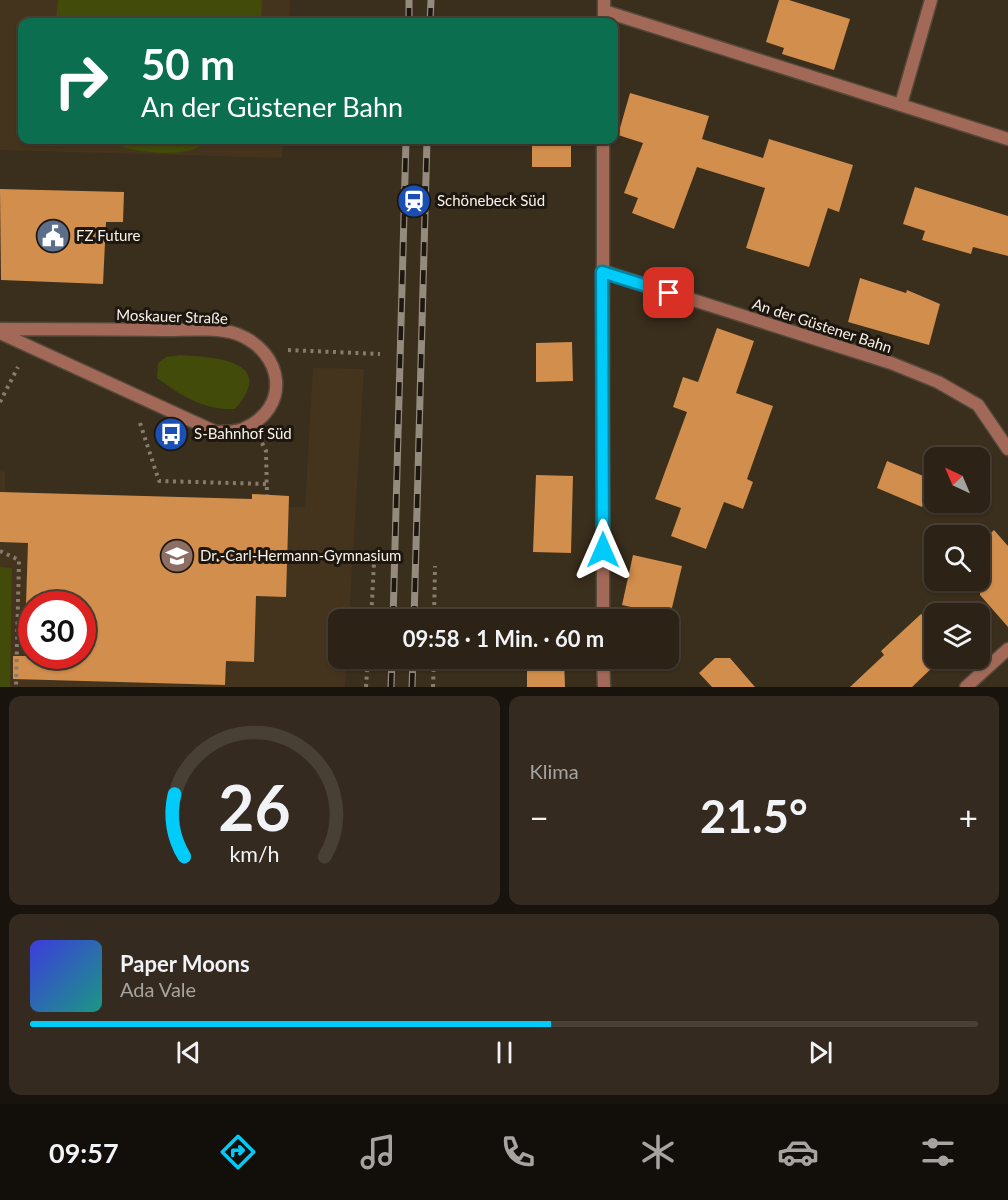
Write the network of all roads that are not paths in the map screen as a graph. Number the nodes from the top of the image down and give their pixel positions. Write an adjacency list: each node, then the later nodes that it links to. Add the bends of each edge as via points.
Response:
1 (931, 0): 3 (street)
2 (604, 11): 3 (street)
3 (901, 104): 4 (street)
4 (1008, 139)
5 (603, 144): 6 (street)
6 (602, 272): 8 (street, An der Güstener Bahn, via 891,363 938,382 978,405); 9 (street)
7 (0, 331): 7 (street, Moskauer Straße, via 198,330 236,334 263,349 275,370 276,394 264,416 242,430 216,432)
8 (1008, 449)
9 (603, 609)
10 (1008, 649): 13 (street)
11 (603, 669): 12 (street)
12 (604, 687)
13 (966, 687)

